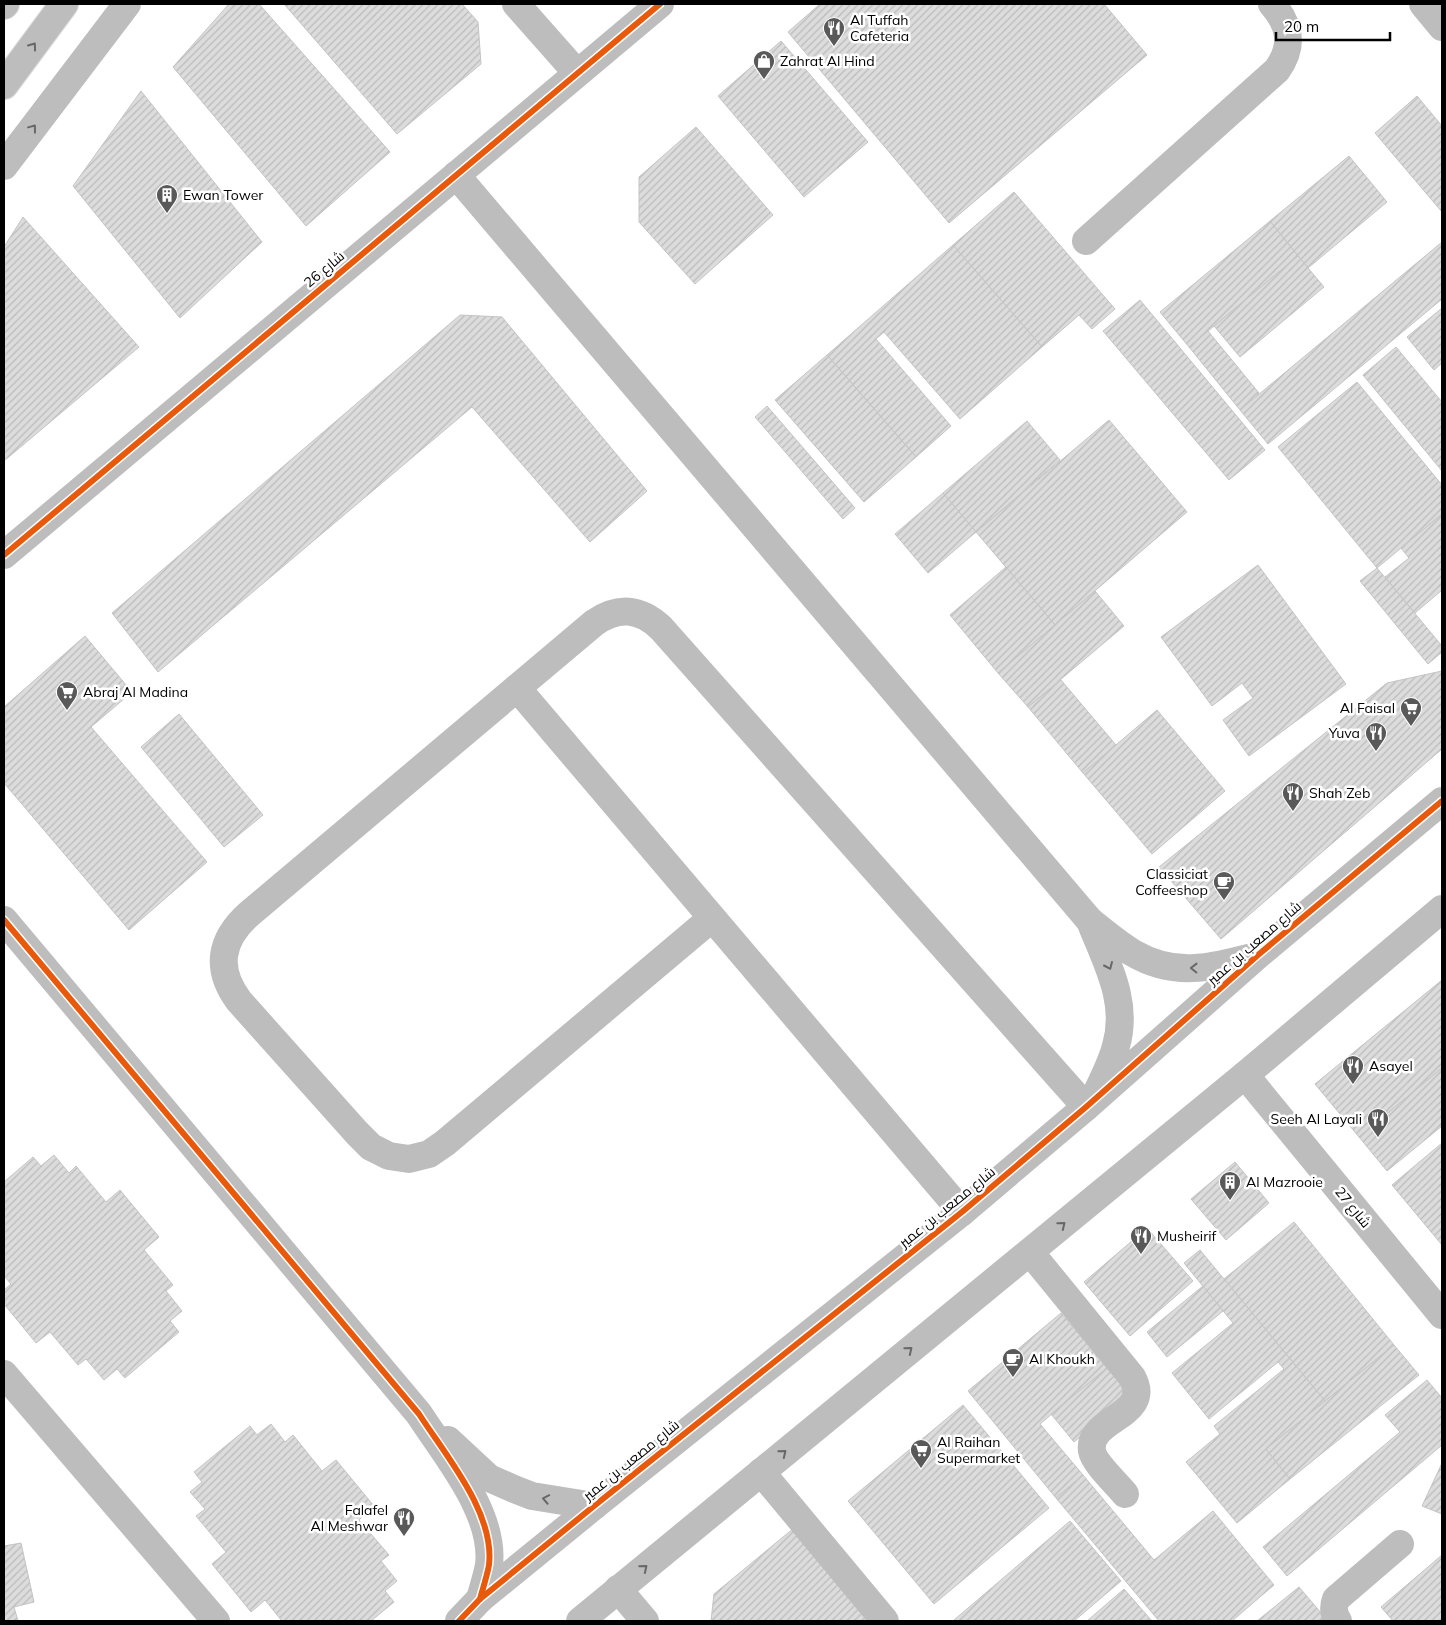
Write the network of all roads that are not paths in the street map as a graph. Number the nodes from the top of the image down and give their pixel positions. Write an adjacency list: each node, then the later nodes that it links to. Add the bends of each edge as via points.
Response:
1 (64, 4): 9 (street, one-way to 1)
2 (127, 4): 10 (street, one-way to 2)
3 (516, 4): 8 (street)
4 (660, 4): 8 (street, شارع 26)
5 (1272, 4): 12 (street, via 1286,23 1288,35 1288,48 1277,70)
6 (1423, 4): 7 (street)
7 (1442, 27)
8 (577, 73): 11 (street, شارع 26)
9 (4, 85)
10 (4, 166)
11 (456, 175): 13 (street, شارع 26); 19 (street)
12 (1086, 242)
13 (4, 554)
14 (517, 688): 17 (street); 17 (street, via 238,923 225,948 223,963 230,989 239,1001 371,1147 389,1156 409,1159 428,1154 445,1143); 22 (street, via 604,616 629,611 652,619)
15 (1442, 801): 20 (street, شارع مصعب بن عمير)
16 (1442, 909): 21 (street)
17 (712, 918): 23 (street)
18 (4, 920): 27 (street)
19 (1090, 921): 20 (street, one-way to 19, via 1200,969 1176,968 1133,953); 22 (street, one-way to 22, via 1113,975 1120,1012 1120,1028 1111,1062)
20 (1258, 955): 22 (street, شارع مصعب بن عمير)
21 (1245, 1075): 24 (street, one-way to 21); 25 (street, شارع 27)
22 (1090, 1104): 23 (street, شارع مصعب بن عمير)
23 (962, 1212): 30 (street, شارع مصعب بن عمير)
24 (1030, 1252): 28 (street, one-way to 24); 29 (street, via 1137,1386 1132,1405 1093,1440 1092,1451 1097,1460)
25 (1442, 1315)
26 (4, 1374): 34 (street)
27 (419, 1414): 30 (street, one-way to 27, via 532,1496 489,1478); 33 (street, via 472,1496 481,1516 487,1536 489,1564)
28 (761, 1472): 32 (street, one-way to 28); 38 (street)
29 (1125, 1494)
30 (594, 1506): 33 (street, شارع مصعب بن عمير)
31 (1400, 1544): 39 (street, via 1336,1599 1333,1608)
32 (618, 1589): 36 (street); 37 (street)
33 (480, 1599): 35 (street, شارع مصعب بن عمير)
34 (216, 1621)
35 (459, 1621)
36 (580, 1621)
37 (644, 1621)
38 (885, 1621)
39 (1338, 1621)

